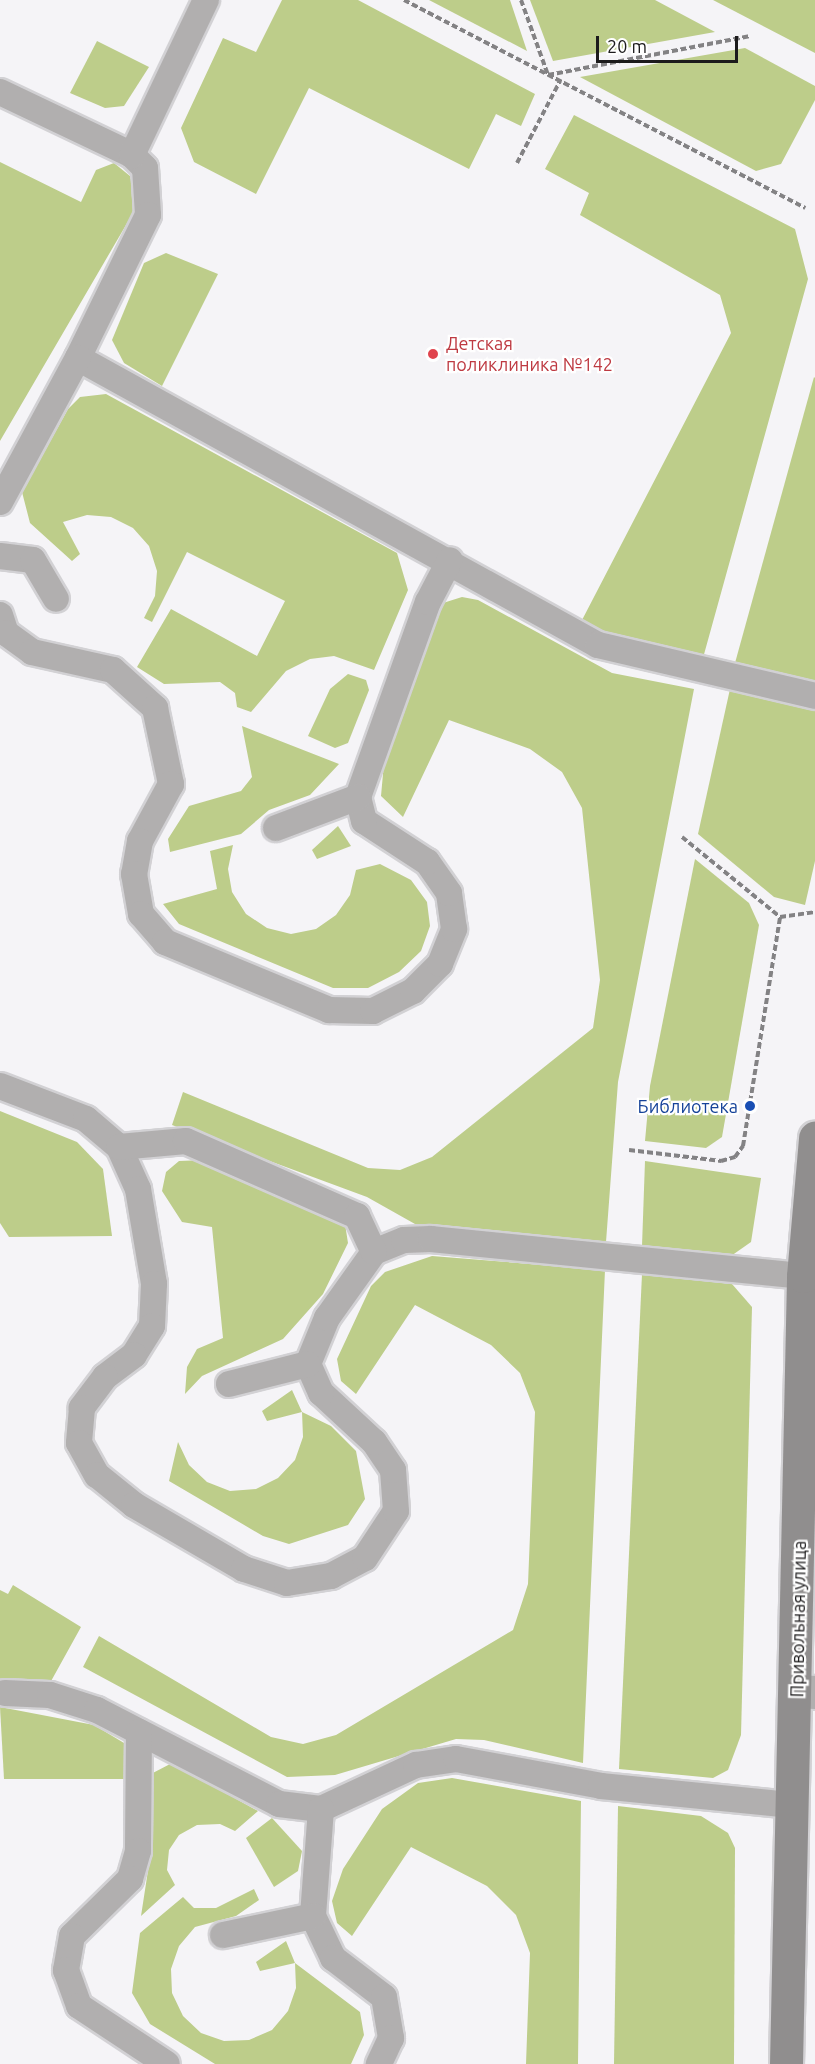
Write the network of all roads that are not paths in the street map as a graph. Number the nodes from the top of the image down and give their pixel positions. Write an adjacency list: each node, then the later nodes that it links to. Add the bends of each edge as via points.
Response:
1 (206, 0): 3 (lane)
2 (0, 92): 3 (lane)
3 (132, 154): 4 (lane, via 145,168 151,192 148,215)
4 (78, 358): 5 (lane); 7 (lane)
5 (0, 502)
6 (0, 556): 8 (lane, via 33,560)
7 (450, 560): 10 (lane, via 618,652); 11 (lane, via 428,602)
8 (56, 599)
9 (0, 615): 11 (lane, via 6,633 32,652 113,670 155,708 171,784 140,841 134,874 141,914 165,942 329,1010 373,1011 413,991 440,964 454,929 449,893 427,862 364,821)
10 (815, 696)
11 (358, 796): 12 (lane)
12 (276, 828)
13 (0, 1086): 15 (lane, via 86,1119)
14 (815, 1138): 17 (main road, Привольная улица)
15 (119, 1147): 16 (lane, via 186,1141 357,1216); 18 (lane, via 138,1189 147,1230 154,1284 152,1326 134,1355 105,1377 82,1408 79,1443 97,1475 134,1505 244,1569 287,1583 339,1571 365,1558 396,1511 393,1470 374,1442 321,1393)
16 (374, 1252): 17 (lane, via 404,1240 430,1239); 18 (lane, via 327,1318)
17 (803, 1276): 20 (main road, Привольная улица)
18 (308, 1364): 19 (lane)
19 (229, 1384)
20 (806, 1692): 23 (main road, Привольная улица)
21 (5, 1693): 22 (lane, via 50,1695)
22 (139, 1732): 24 (lane, via 279,1804); 27 (lane, via 138,1851 130,1879 72,1936 66,1970 79,2006)
23 (792, 1805): 24 (lane, via 600,1786 456,1759 416,1765); 29 (main road, Привольная улица)
24 (321, 1809): 25 (lane)
25 (313, 1916): 26 (lane); 28 (lane, via 333,1958 384,1998 391,2038)
26 (223, 1935)
27 (167, 2064)
28 (379, 2064)
29 (786, 2064)

